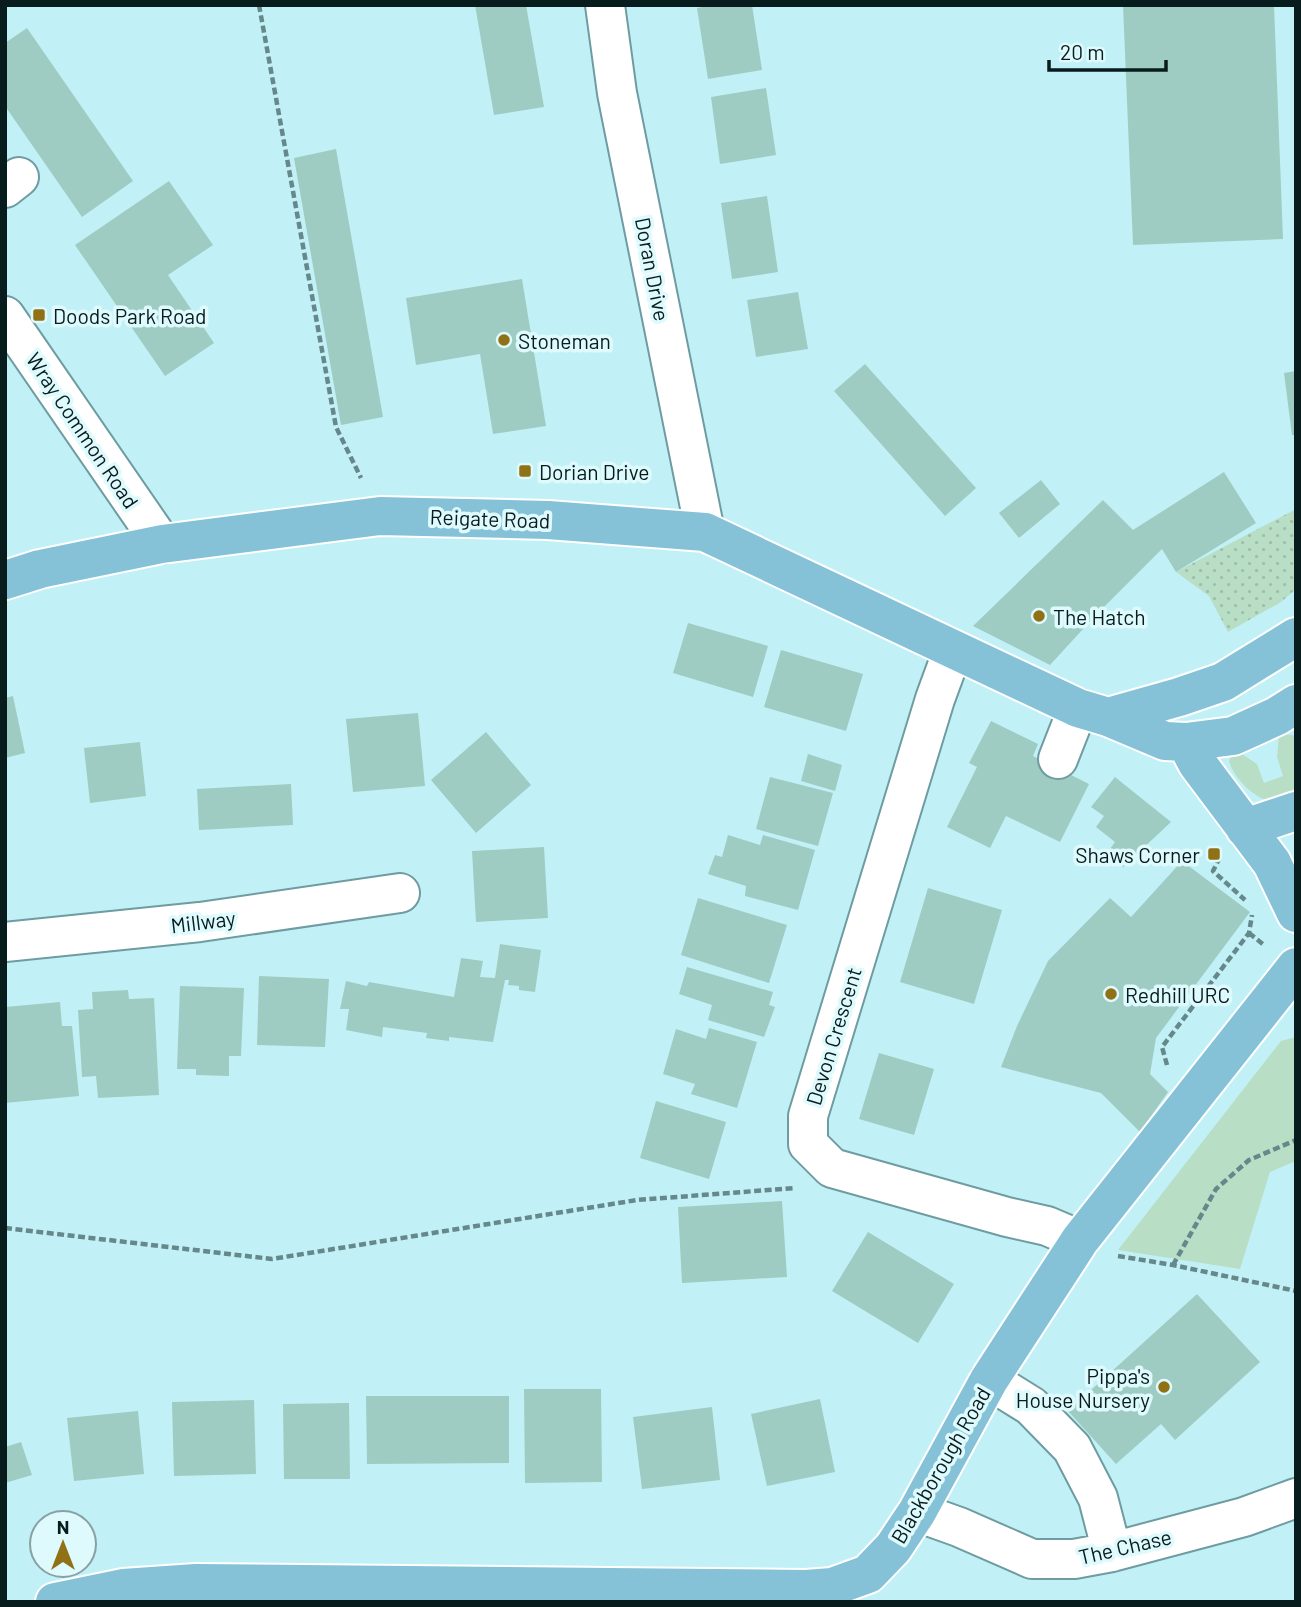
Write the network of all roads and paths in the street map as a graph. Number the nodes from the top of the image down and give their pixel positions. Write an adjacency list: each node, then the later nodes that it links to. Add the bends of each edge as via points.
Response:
1 (259, 5): 4 (path, via 336,427)
2 (605, 5): 5 (street, Doran Drive, via 617,93)
3 (5, 316): 6 (street, Wray Common Road)
4 (380, 516): 5 (main road, Reigate Road, via 548,520); 6 (main road, Reigate Road)
5 (705, 533): 9 (main road, Reigate Road)
6 (162, 544): 7 (main road, Reigate Road)
7 (5, 580)
8 (1296, 637): 10 (main road)
9 (953, 650): 14 (main road, Reigate Road); 28 (street, Devon Crescent, via 808,1116 808,1144)
10 (1259, 660): 11 (main road); 12 (main road)
11 (1296, 675)
12 (1223, 682): 14 (main road, via 1179,697); 15 (main road)
13 (1296, 704): 15 (main road, Reigate Road, via 1233,737)
14 (1093, 713): 15 (main road, Reigate Road, via 1165,741); 16 (street)
15 (1186, 742): 18 (main road)
16 (1058, 759)
17 (1296, 811): 18 (main road)
18 (1245, 828): 21 (main road, via 1272,863)
19 (1213, 871): 22 (path, via 1253,908)
20 (400, 893): 23 (street, Millway, via 200,922)
21 (1296, 913)
22 (1249, 933): 24 (path); 26 (path)
23 (5, 942)
24 (1265, 945)
25 (1296, 967): 30 (main road, Blackborough Road)
26 (1162, 1047)
27 (1296, 1140): 32 (path, via 1249,1160 1216,1189)
28 (832, 1168): 29 (path, via 804,1188 637,1199 272,1259); 30 (street, via 1047,1226)
29 (5, 1228)
30 (1080, 1240): 34 (main road, Blackborough Road)
31 (1115, 1256): 32 (path)
32 (1173, 1265): 33 (path)
33 (1296, 1291)
34 (989, 1380): 36 (main road, Blackborough Road); 37 (street, via 1031,1406 1072,1448 1098,1498)
35 (1296, 1498): 37 (street, The Chase, via 1244,1517)
36 (917, 1512): 37 (street, The Chase, via 1032,1559 1074,1559); 38 (main road, Blackborough Road, via 868,1574)
37 (1112, 1552)
38 (833, 1595): 39 (main road, Blackborough Road, via 806,1589 196,1583 123,1588)
39 (55, 1602)

